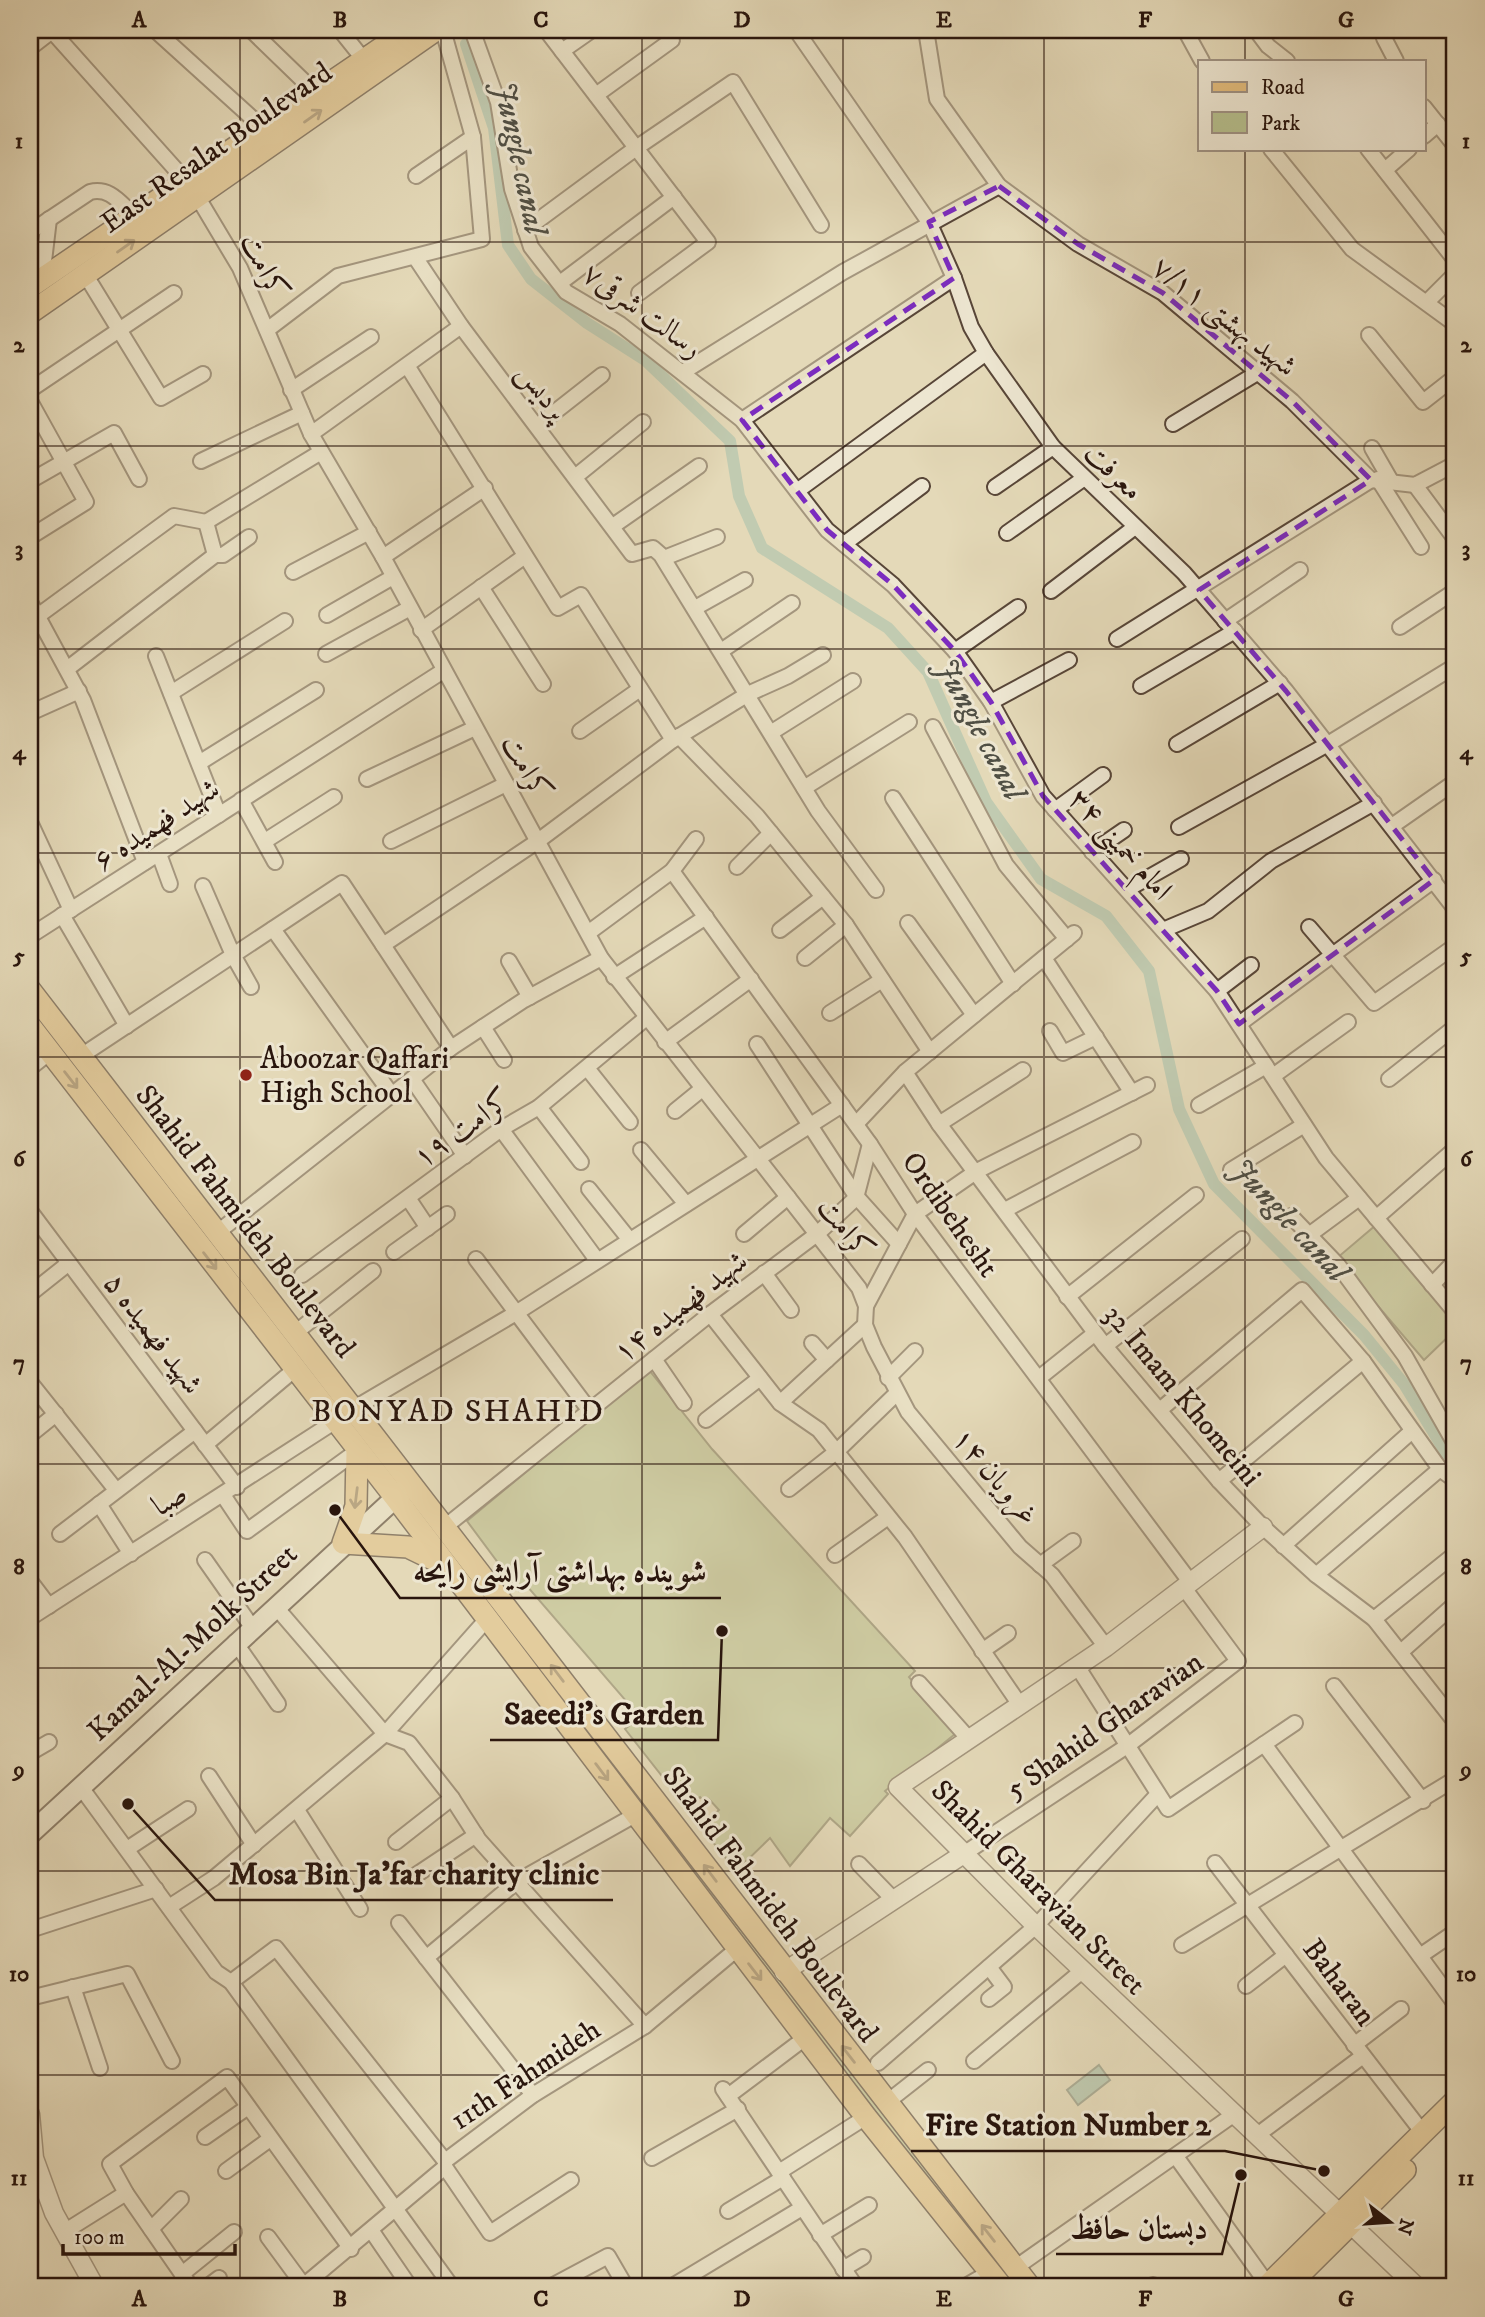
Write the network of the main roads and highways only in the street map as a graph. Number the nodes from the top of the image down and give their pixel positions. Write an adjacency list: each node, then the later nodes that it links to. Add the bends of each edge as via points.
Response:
1 (408, 30): 3 (main road, East Resalat Boulevard)
2 (436, 30): 3 (main road, East Resalat Boulevard)
3 (369, 67): 4 (main road, East Resalat Boulevard, one-way to 3); 4 (main road, East Resalat Boulevard, via 316,93 263,128)
4 (191, 189): 5 (main road, East Resalat Boulevard, via 134,215); 6 (main road, East Resalat Boulevard, one-way to 4)
5 (36, 282)
6 (30, 313)
7 (30, 990): 10 (main road, Shahid Fahmideh Boulevard)
8 (30, 1026): 9 (main road, Shahid Fahmideh Boulevard, one-way to 9)
9 (357, 1451): 11 (main road, Shahid Fahmideh Boulevard); 13 (main road, one-way to 13, via 356,1506)
10 (391, 1458): 11 (main road, Shahid Fahmideh Boulevard); 12 (main road, via 404,1463 441,1507)
11 (403, 1490): 12 (main road, Shahid Fahmideh Boulevard); 13 (main road, Kamal-Al-Molk Street); 14 (main road, Shahid Fahmideh Boulevard)
12 (446, 1526): 15 (main road, Shahid Fahmideh Boulevard, one-way to 12)
13 (343, 1543): 14 (main road, via 408,1547); 17 (main road, Kamal-Al-Molk Street)
14 (447, 1566): 16 (main road, Shahid Fahmideh Boulevard, one-way to 16)
15 (655, 1801): 16 (main road); 22 (main road, Shahid Fahmideh Boulevard, one-way to 15)
16 (635, 1815): 21 (main road, Shahid Fahmideh Boulevard, one-way to 21)
17 (30, 1833)
18 (1455, 2101): 20 (main road)
19 (1455, 2121): 20 (main road)
20 (1346, 2217): 23 (main road)
21 (996, 2279)
22 (1030, 2287)
23 (1274, 2287)

